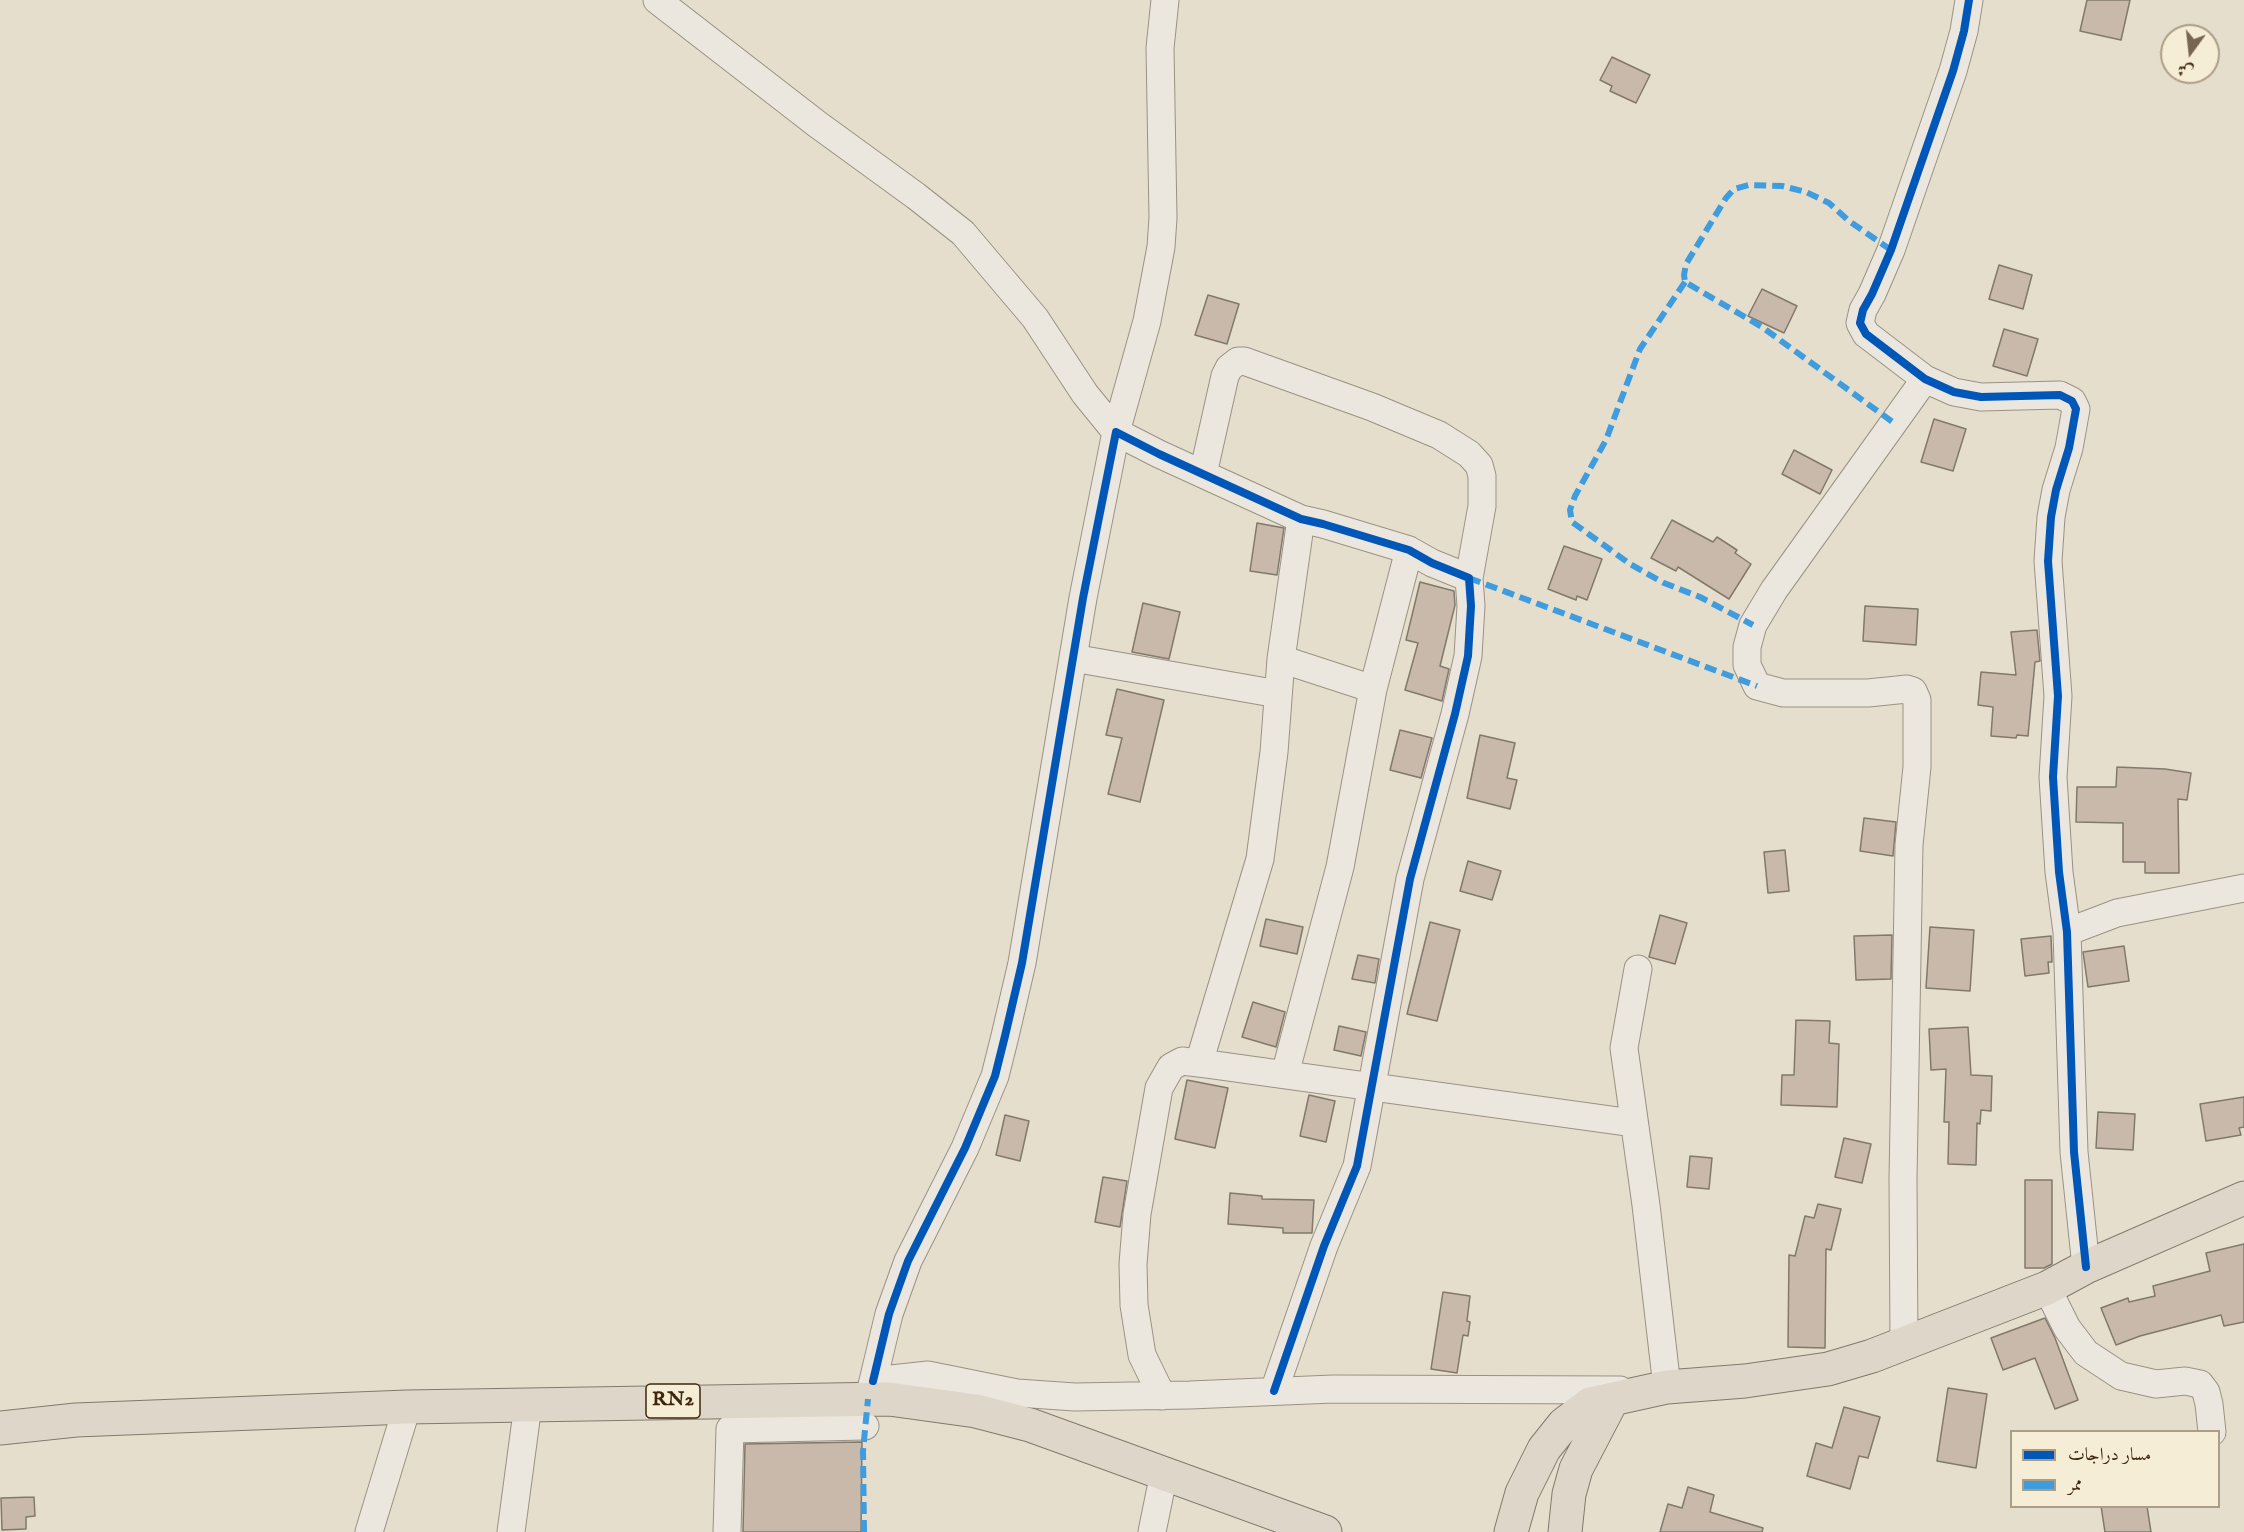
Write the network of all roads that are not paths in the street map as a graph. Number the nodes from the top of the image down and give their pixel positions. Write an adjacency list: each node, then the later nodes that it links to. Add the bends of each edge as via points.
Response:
1 (657, 0): 5 (street, via 963,233 1035,318 1085,394)
2 (1165, 0): 5 (street, via 1160,48 1161,247 1147,321)
3 (1969, 0): 4 (street, via 1953,70 1891,250 1860,323 1866,334)
4 (1925, 379): 15 (street, via 1954,392 1981,397 2061,395 2072,401 2076,409 2050,517 2048,561 2058,696 2053,777); 24 (street, via 1774,590 1753,625 1747,647 1747,665 1758,686 1783,693 1907,689 1913,691 1917,700 1917,767 1909,845)
5 (1116, 432): 6 (street); 10 (street)
6 (1203, 474): 7 (street); 9 (street, via 1225,376 1238,361 1372,406 1438,435 1479,465 1482,506)
7 (1301, 519): 8 (street); 11 (street)
8 (1409, 550): 9 (street); 12 (street)
9 (1468, 578): 19 (street, via 1468,656 1410,879)
10 (1073, 658): 13 (street); 29 (street, via 1022,963 995,1076 908,1261 889,1314)
11 (1281, 659): 12 (street); 13 (street)
12 (1373, 689): 18 (street, via 1340,867)
13 (1278, 694): 17 (street, via 1260,859)
14 (2244, 888): 15 (street, via 2117,913)
15 (2067, 932): 22 (street, via 2074,1152)
16 (1638, 969): 20 (street, via 1624,1048)
17 (1199, 1063): 18 (street); 27 (street, via 1182,1061 1171,1067 1159,1088 1137,1214 1134,1305 1142,1354)
18 (1285, 1074): 19 (street)
19 (1371, 1085): 20 (street); 26 (street, via 1357,1166 1324,1246)
20 (1633, 1123): 25 (street, via 1646,1205)
21 (2244, 1198): 22 (main road)
22 (2086, 1267): 23 (main road)
23 (2047, 1288): 24 (main road); 33 (street, via 2067,1328 2086,1353 2121,1376 2156,1384 2200,1384 2206,1392)
24 (1904, 1344): 25 (main road, via 1828,1369)
25 (1658, 1388): 26 (street); 28 (main road)
26 (1274, 1391): 27 (street)
27 (1162, 1396): 29 (street, via 1017,1393 928,1375)
28 (1612, 1400): 35 (main road, via 1590,1404 1564,1424 1536,1463); 42 (main road, via 1576,1469)
29 (869, 1402): 30 (main road, RN2); 34 (main road, RN2, via 889,1399 976,1412 1030,1425); 38 (street, via 730,1429)
30 (528, 1405): 31 (main road, RN2); 37 (street)
31 (407, 1407): 32 (main road, RN2, via 76,1420); 36 (street)
32 (0, 1428)
33 (2212, 1430)
34 (1164, 1473): 39 (street); 40 (main road, RN2)
35 (1513, 1520): 41 (main road)
36 (369, 1532)
37 (511, 1532)
38 (727, 1532)
39 (1152, 1532)
40 (1325, 1532)
41 (1492, 1532)
42 (1565, 1532)

